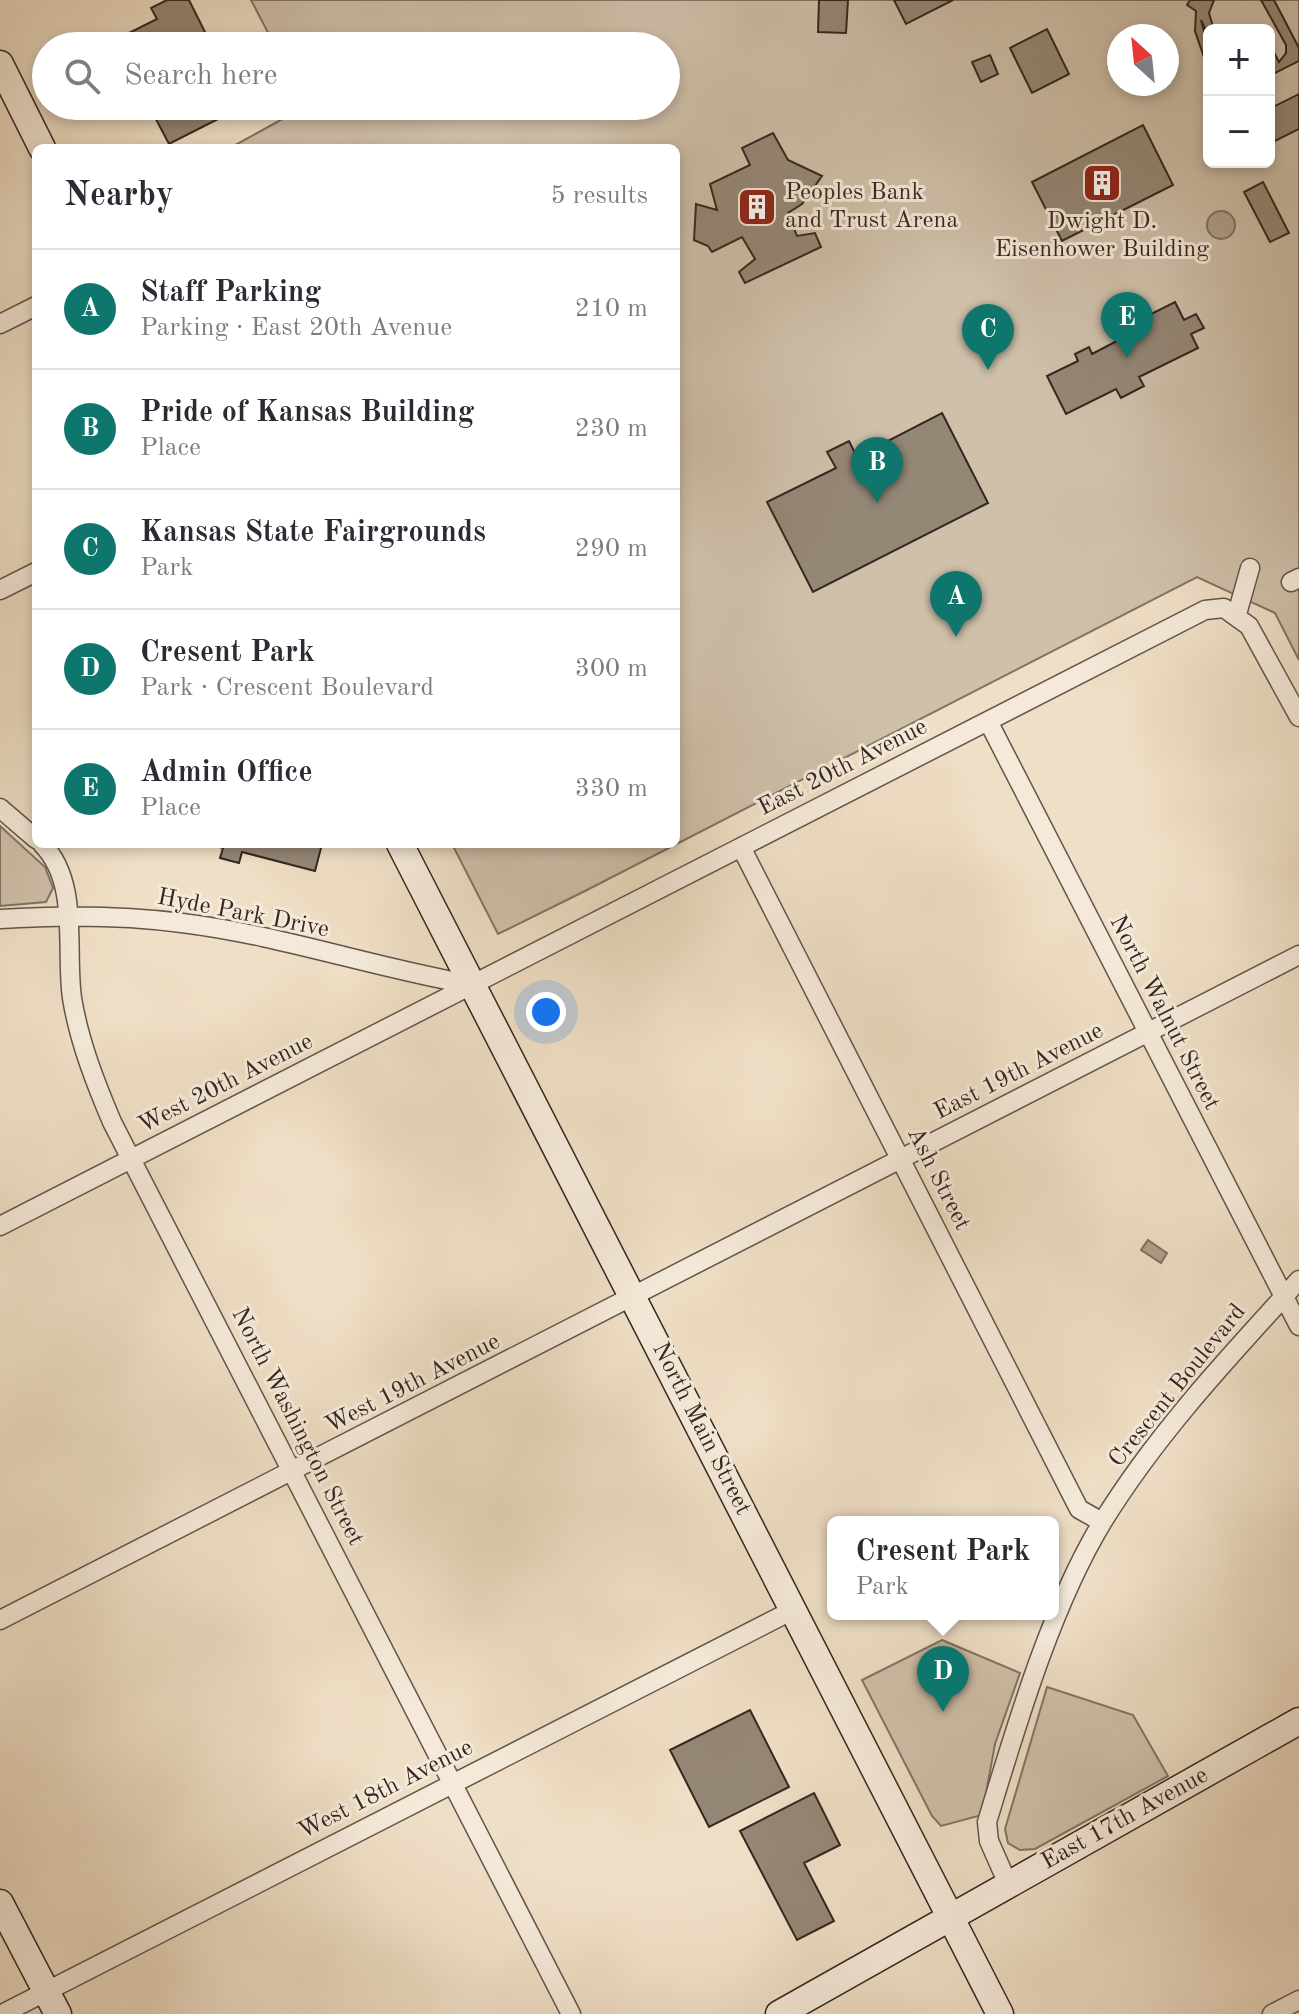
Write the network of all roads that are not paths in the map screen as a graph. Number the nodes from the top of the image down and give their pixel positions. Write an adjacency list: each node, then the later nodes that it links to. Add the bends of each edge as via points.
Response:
1 (0, 64): 2 (main road)
2 (40, 144)
3 (32, 308): 4 (street)
4 (0, 324)
5 (1250, 568): 8 (street)
6 (32, 574): 7 (street)
7 (0, 590)
8 (1237, 614): 9 (street, via 1258,640); 10 (street, East 20th Avenue, via 1224,608 1205,610)
9 (1299, 717)
10 (988, 721): 13 (street, East 20th Avenue); 20 (street, North Walnut Street)
11 (0, 808): 12 (street)
12 (32, 836)
13 (741, 847): 19 (street, East 20th Avenue); 22 (street, Ash Street)
14 (45, 848): 16 (street, North Washington Street, via 63,875)
15 (402, 848): 19 (main road, North Main Street)
16 (66, 915): 17 (street, Hyde Park Drive); 19 (street, Hyde Park Drive, via 221,929 391,971); 21 (street, North Washington Street, via 79,1029 94,1081)
17 (0, 919)
18 (1299, 955): 20 (street, East 19th Avenue)
19 (473, 985): 21 (street, West 20th Avenue); 25 (main road, North Main Street)
20 (1148, 1033): 22 (street, East 19th Avenue); 26 (street, North Walnut Street)
21 (131, 1159): 23 (street, West 20th Avenue); 28 (street, North Washington Street)
22 (901, 1160): 25 (street, East 19th Avenue); 29 (street, Ash Street, via 1079,1509)
23 (0, 1226)
24 (1299, 1280): 26 (street, Crescent Boulevard)
25 (633, 1297): 28 (street, West 19th Avenue); 30 (main road, North Main Street)
26 (1284, 1297): 27 (street, North Walnut Street); 29 (street, Crescent Boulevard, via 1150,1451)
27 (1299, 1326)
28 (293, 1472): 32 (street, West 19th Avenue); 35 (street, North Washington Street)
29 (1102, 1522): 31 (street, Crescent Boulevard)
30 (793, 1610): 35 (street, West 18th Avenue); 38 (main road, North Main Street)
31 (1059, 1619)
32 (0, 1620)
33 (1058, 1620): 36 (street, Crescent Boulevard, via 987,1822 989,1841)
34 (1296, 1730): 36 (main road, East 17th Avenue)
35 (454, 1781): 40 (street, West 18th Avenue); 42 (street, North Washington Street)
36 (1008, 1884): 38 (main road, East 17th Avenue)
37 (0, 1903): 40 (main road)
38 (950, 1917): 43 (main road, East 17th Avenue); 44 (main road, North Main Street)
39 (1299, 2000): 45 (street)
40 (53, 2003): 41 (street, West 18th Avenue)
41 (2, 2014)
42 (571, 2014)
43 (779, 2014)
44 (1000, 2014)
45 (1272, 2014)

